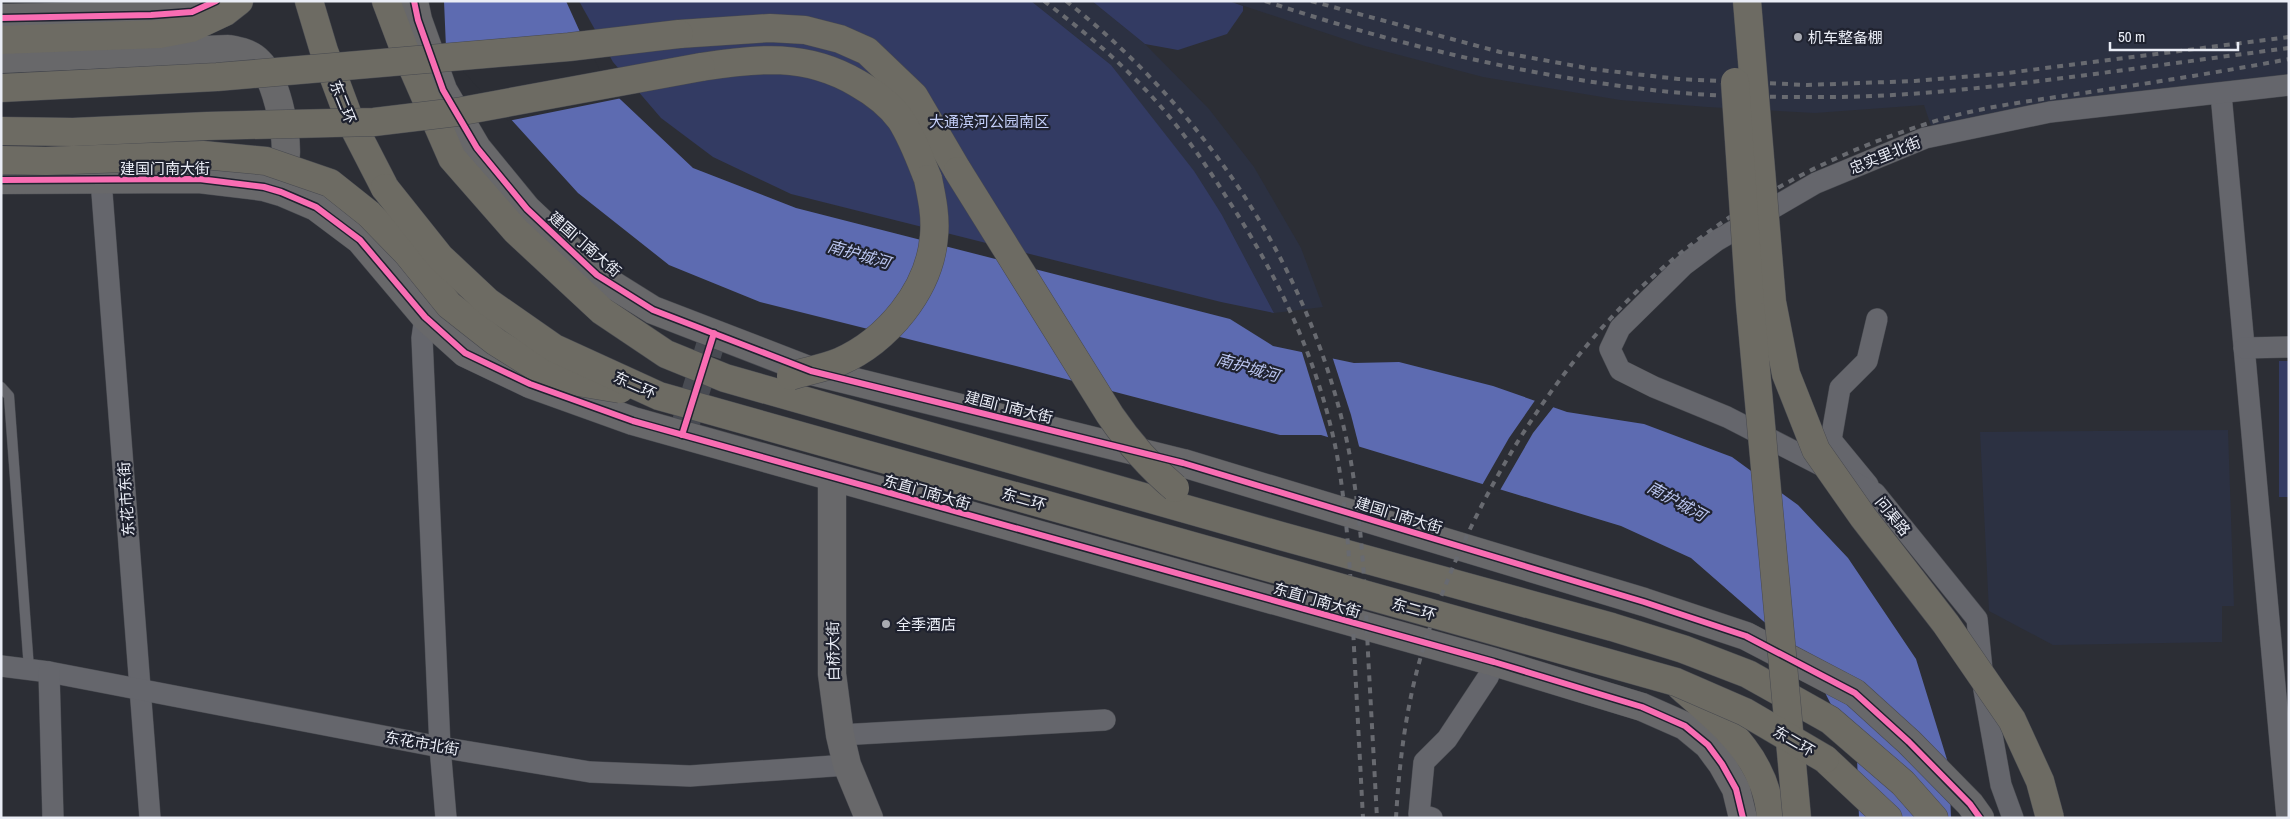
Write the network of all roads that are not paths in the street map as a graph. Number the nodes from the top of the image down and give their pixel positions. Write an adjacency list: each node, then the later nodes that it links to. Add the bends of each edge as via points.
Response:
1 (216, 1): 8 (street, via 192,12)
2 (239, 1): 9 (highway, via 225,12 191,28)
3 (309, 1): 25 (highway, 东二环, bridge, via 349,118 385,188 440,257 488,302 554,348)
4 (386, 1): 23 (highway, via 452,158 516,231 602,311 666,354)
5 (414, 1): 48 (street, 建国门南大街, via 443,90 477,148 527,210 597,274 652,310 810,370 1183,462 1746,636 1855,693 1908,742)
6 (1731, 1): 45 (highway, bridge, via 1750,304)
7 (1747, 1): 50 (highway, bridge, via 1772,302 1790,382 1816,450 1946,624 2012,720 2040,781)
8 (1, 18)
9 (4, 53): 17 (street, via 193,52 235,62 248,71 266,104 272,156)
10 (2289, 85): 12 (street, 忠实里北街)
11 (1, 88): 28 (highway, bridge, via 217,77 770,28 806,30 840,39 867,51 914,96 1128,442 1175,488)
12 (2221, 94): 20 (street); 22 (street, 忠实里北街, via 2050,112 1925,138 1825,179 1716,241 1684,265 1620,328)
13 (1, 131): 23 (highway, bridge, via 73,132 374,122 457,112 746,60 778,59 816,64 874,92 900,119 917,150 934,207 934,237 927,268 913,297 894,322 869,344 839,362 791,376)
14 (1, 160): 25 (highway, bridge, via 46,162 203,155 266,161 330,183 370,214 449,305 496,342 536,367 578,382)
15 (1, 180): 16 (street, 建国门南大街)
16 (101, 180): 17 (street, 建国门南大街, via 200,179); 33 (street, 东花市东街)
17 (270, 188): 18 (street, 建国门南大街, via 316,207 360,240)
18 (426, 317): 26 (street, 建国门南大街, via 465,353 530,384 633,421); 36 (street, via 422,338)
19 (1877, 319): 27 (street, via 1867,361 1840,388 1831,440)
20 (2244, 348): 21 (street); 51 (street)
21 (2289, 348)
22 (1610, 349): 27 (street, 问渠路, via 1620,370 1727,417)
23 (725, 378): 28 (highway)
24 (1, 387): 31 (lane, via 9,396)
25 (659, 396): 32 (highway, 东二环, bridge)
26 (832, 478): 29 (street, 东直门南大街); 35 (street, 白桥大街, via 832,674)
27 (1875, 493): 49 (street, 问渠路, via 1976,619 1984,690 2002,785)
28 (1281, 536): 47 (highway, via 1612,627 1748,674 1830,720 1903,783)
29 (1494, 662): 42 (street, via 1488,677 1447,739 1424,762 1419,814); 43 (street, 东直门南大街, via 1642,707 1685,726 1708,745 1722,764 1736,789)
30 (1, 666): 31 (street, 东花市北街)
31 (39, 670): 33 (street, 东花市北街); 38 (street)
32 (1676, 682): 44 (highway, via 1745,747 1759,774); 46 (highway, 东二环, bridge, via 1745,712 1825,759)
33 (141, 690): 36 (street, 东花市北街); 39 (street, 东花市东街)
34 (1104, 720): 35 (street)
35 (840, 735): 37 (street, 白桥大街)
36 (440, 747): 37 (street, 东花市北街, via 590,772 690,776); 40 (street)
37 (847, 765): 41 (street, 白桥大街)
38 (53, 818)
39 (150, 818)
40 (446, 818)
41 (869, 818)
42 (1432, 818)
43 (1743, 818)
44 (1771, 818)
45 (1797, 818)
46 (1888, 818)
47 (1934, 818)
48 (1980, 818)
49 (2013, 818)
50 (2050, 818)
51 (2287, 818)

